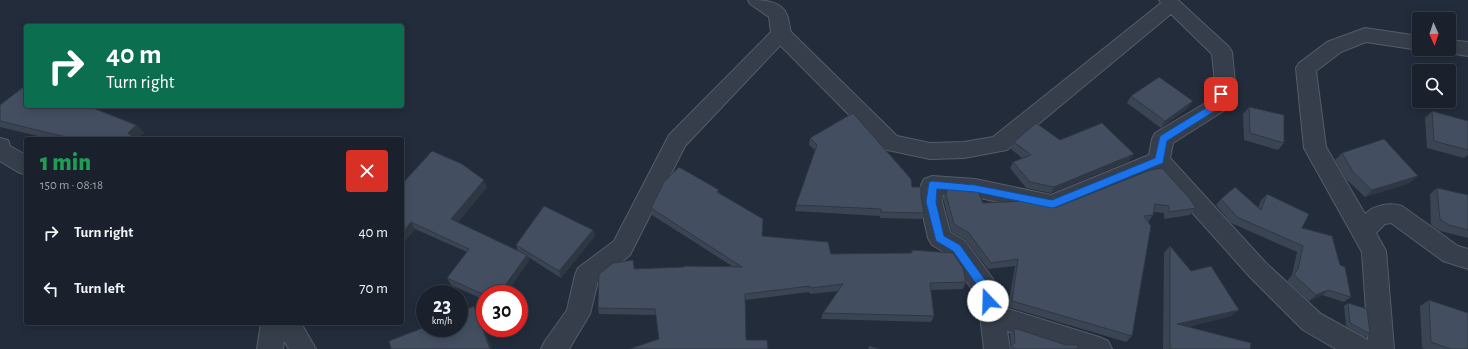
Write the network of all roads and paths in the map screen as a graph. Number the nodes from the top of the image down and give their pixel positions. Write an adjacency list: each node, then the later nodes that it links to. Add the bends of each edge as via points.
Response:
1 (757, 0): 3 (street, via 778,14)
2 (1170, 2): 3 (street, via 999,144 964,150 930,151 891,143); 8 (street, via 1222,52 1225,83 1218,105 1163,139)
3 (781, 34): 17 (street, via 677,141 622,248 587,275 578,314)
4 (1412, 42): 10 (street, via 1366,35 1334,47 1306,68 1315,148)
5 (1456, 48): 6 (street)
6 (1468, 49)
7 (0, 146): 9 (street, via 2,151)
8 (1159, 160): 12 (street, via 1052,204 975,188 932,185 931,202 940,238 957,248 984,287); 20 (street, via 1258,270 1312,322)
9 (24, 165)
10 (1363, 231): 11 (street, via 1378,216 1394,213 1451,254); 21 (street, via 1374,251)
11 (1468, 259)
12 (992, 315): 18 (street); 19 (street)
13 (274, 325): 15 (street)
14 (286, 325): 16 (street)
15 (270, 349)
16 (303, 349)
17 (554, 349)
18 (997, 349)
19 (1099, 349)
20 (1359, 349)
21 (1381, 349)

